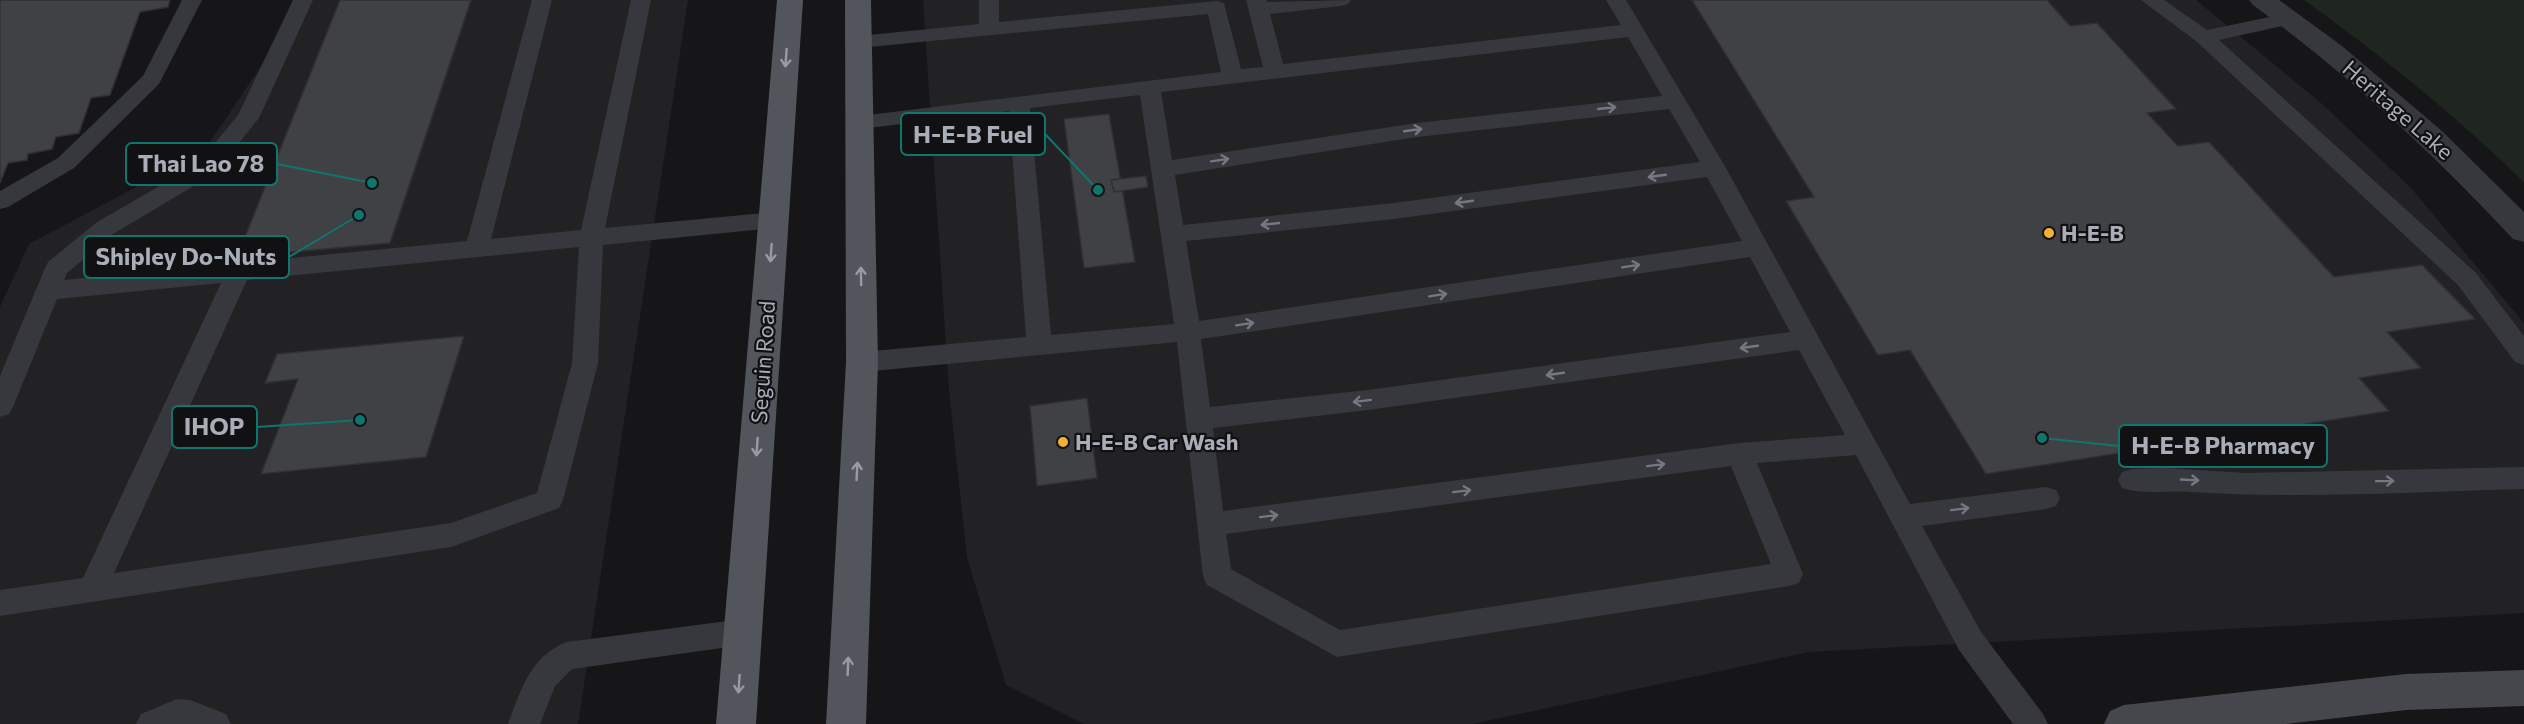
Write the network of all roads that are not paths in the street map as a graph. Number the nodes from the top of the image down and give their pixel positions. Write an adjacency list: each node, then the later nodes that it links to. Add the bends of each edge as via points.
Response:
1 (192, 0): 26 (lane, via 152,79 66,164)
2 (303, 0): 34 (lane, via 248,118 206,170 105,228 57,268)
3 (542, 0): 32 (lane)
4 (641, 0): 30 (lane)
5 (790, 0): 27 (main road, Seguin Road, one-way to 27)
6 (858, 0): 17 (main road)
7 (990, 0): 14 (lane)
8 (1341, 0): 12 (lane)
9 (1616, 0): 15 (lane)
10 (2151, 0): 16 (lane)
11 (2262, 0): 13 (street, Heritage Lake)
12 (1257, 4): 18 (lane)
13 (2289, 19): 16 (lane); 28 (street, Heritage Lake, via 2387,98 2476,179)
14 (989, 29): 17 (lane); 19 (lane, via 1217,8)
15 (1634, 30): 18 (lane); 21 (lane)
16 (2203, 37): 38 (lane, via 2467,279)
17 (859, 42): 23 (main road)
18 (1275, 72): 19 (lane)
19 (1233, 79): 20 (lane)
20 (1150, 88): 22 (lane); 25 (lane)
21 (1676, 101): 24 (lane); 25 (lane, one-way to 21, via 1417,130)
22 (1019, 104): 23 (lane); 37 (lane)
23 (860, 122): 39 (main road, one-way to 23)
24 (1715, 168): 29 (lane, one-way to 29, via 1394,211); 31 (lane)
25 (1162, 169): 29 (lane)
26 (0, 201)
27 (774, 220): 30 (lane); 51 (main road, Seguin Road, one-way to 51)
28 (2524, 231)
29 (1172, 234): 35 (lane)
30 (591, 238): 32 (lane); 49 (lane, via 585,363 549,500 451,535)
31 (1756, 247): 35 (lane, one-way to 31); 36 (lane)
32 (477, 249): 33 (lane)
33 (238, 273): 34 (lane); 49 (lane)
34 (47, 291): 40 (lane)
35 (1188, 332): 37 (lane); 41 (lane)
36 (1807, 339): 41 (lane, one-way to 41, via 1368,400); 42 (lane)
37 (1039, 345): 39 (lane)
38 (2524, 355)
39 (862, 362): 53 (main road, one-way to 39)
40 (0, 407)
41 (1198, 419): 48 (lane)
42 (1863, 444): 43 (lane); 47 (lane)
43 (1740, 454): 48 (lane, one-way to 43); 48 (lane, via 1789,574 1337,644 1217,576)
44 (2524, 478): 45 (lane, one-way to 44, via 2246,484)
45 (2132, 480)
46 (2046, 498): 47 (lane, one-way to 46)
47 (1902, 517): 58 (lane, via 1970,641)
48 (1211, 524)
49 (92, 589): 50 (lane)
50 (0, 603)
51 (743, 632): 56 (lane, via 567,656 543,674); 57 (main road, Seguin Road, one-way to 57)
52 (2524, 688): 59 (main road, via 2406,692)
53 (851, 716)
54 (152, 724): 55 (lane, via 169,714 185,711)
55 (215, 724)
56 (524, 724)
57 (736, 724)
58 (2032, 724)
59 (2124, 724)

